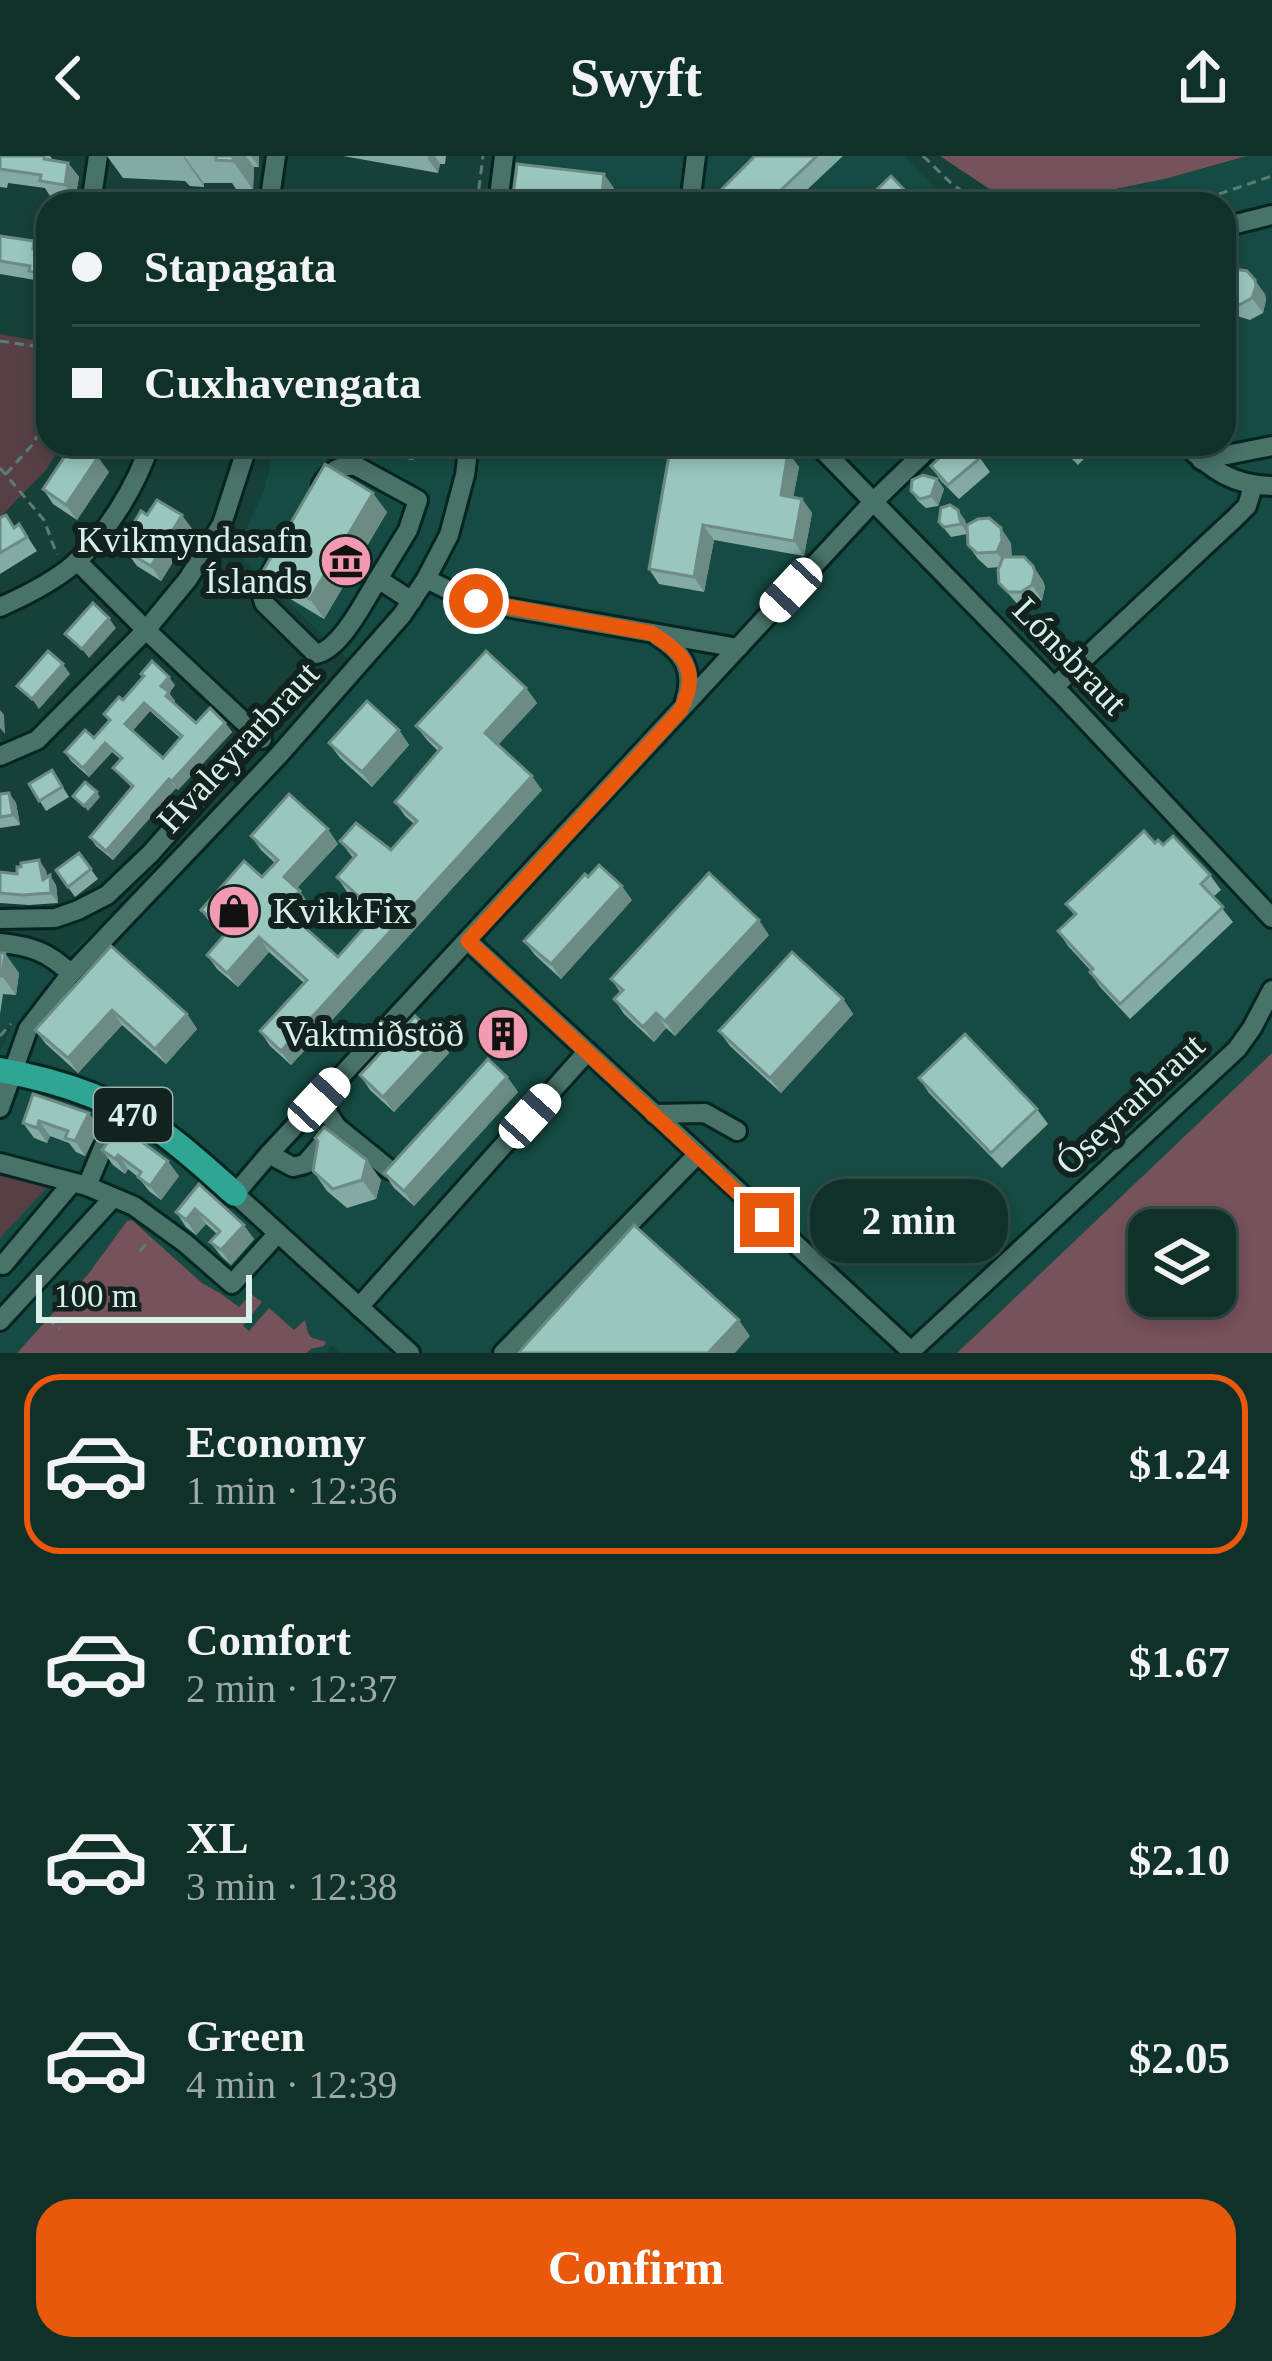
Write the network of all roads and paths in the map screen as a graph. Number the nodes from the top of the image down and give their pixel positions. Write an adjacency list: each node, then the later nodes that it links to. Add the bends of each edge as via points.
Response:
1 (98, 156): 8 (street)
2 (276, 156): 9 (street)
3 (483, 156): 10 (path)
4 (504, 156): 11 (street)
5 (696, 156): 12 (street)
6 (923, 156): 13 (path)
7 (1272, 176): 14 (path)
8 (93, 192)
9 (271, 192)
10 (478, 192)
11 (500, 192)
12 (692, 192)
13 (963, 192)
14 (1225, 192)
15 (1272, 214): 16 (street)
16 (1236, 224)
17 (0, 341): 18 (path)
18 (36, 346)
19 (36, 438): 31 (path)
20 (1272, 446): 21 (street)
21 (1236, 453)
22 (146, 456): 36 (street, via 125,499)
23 (244, 456): 41 (street, via 209,548)
24 (467, 456): 38 (street, Hvaleyrarbraut, via 452,525)
25 (828, 456): 34 (street, Lónsbraut)
26 (921, 456): 34 (street)
27 (1197, 456): 29 (street)
28 (1221, 456): 29 (street)
29 (1201, 460): 32 (street)
30 (0, 468): 31 (path)
31 (5, 476): 36 (path, via 44,520 57,556)
32 (1263, 486): 44 (street)
33 (316, 494): 37 (street, via 347,465 418,500)
34 (872, 503): 43 (street); 44 (street, Lónsbraut)
35 (285, 549): 37 (street, via 261,592 316,654 350,624)
36 (74, 564): 40 (street); 41 (street)
37 (379, 579): 39 (street)
38 (426, 579): 39 (street, Hvaleyrarbraut); 42 (street, via 482,602)
39 (412, 601): 47 (street, Hvaleyrarbraut)
40 (0, 607)
41 (146, 630): 46 (street); 48 (street, via 37,740)
42 (651, 633): 43 (street); 45 (street, via 688,668)
43 (737, 648): 45 (street)
44 (1061, 693): 49 (street, Lónsbraut)
45 (680, 711): 51 (street)
46 (257, 734): 47 (street); 50 (street, via 107,896 55,918)
47 (279, 755): 53 (street, Hvaleyrarbraut)
48 (0, 756)
49 (1272, 918)
50 (0, 919)
51 (468, 941): 57 (street, Óseyrarbraut); 59 (street)
52 (0, 944): 53 (street, via 41,950)
53 (71, 974): 58 (street, Hvaleyrarbraut)
54 (1272, 990): 81 (street, Óseyrarbraut, via 1238,1048)
55 (0, 1026): 56 (path)
56 (8, 1026)
57 (587, 1052): 61 (street, Óseyrarbraut); 77 (street)
58 (4, 1073): 60 (street, Hvaleyrarbraut); 70 (main road, 470, via 124,1110 167,1136 205,1183)
59 (319, 1100): 62 (street); 65 (street)
60 (0, 1108)
61 (654, 1114): 63 (street, via 705,1114); 66 (street, Óseyrarbraut)
62 (335, 1122): 65 (street, via 299,1168); 68 (street)
63 (737, 1131)
64 (105, 1143): 69 (street)
65 (269, 1154): 70 (street)
66 (698, 1155): 81 (street, Óseyrarbraut); 83 (street)
67 (0, 1163): 69 (street)
68 (390, 1170)
69 (80, 1185): 71 (street); 76 (street)
70 (235, 1194): 74 (street)
71 (113, 1198): 73 (street, via 146,1212); 79 (street)
72 (182, 1211): 73 (street)
73 (160, 1233): 74 (street, via 232,1284); 75 (path)
74 (278, 1233): 77 (street)
75 (140, 1251)
76 (3, 1265)
77 (359, 1307): 82 (street)
78 (47, 1319): 80 (path)
79 (0, 1322)
80 (60, 1329)
81 (910, 1352)
82 (410, 1353)
83 (503, 1353)

